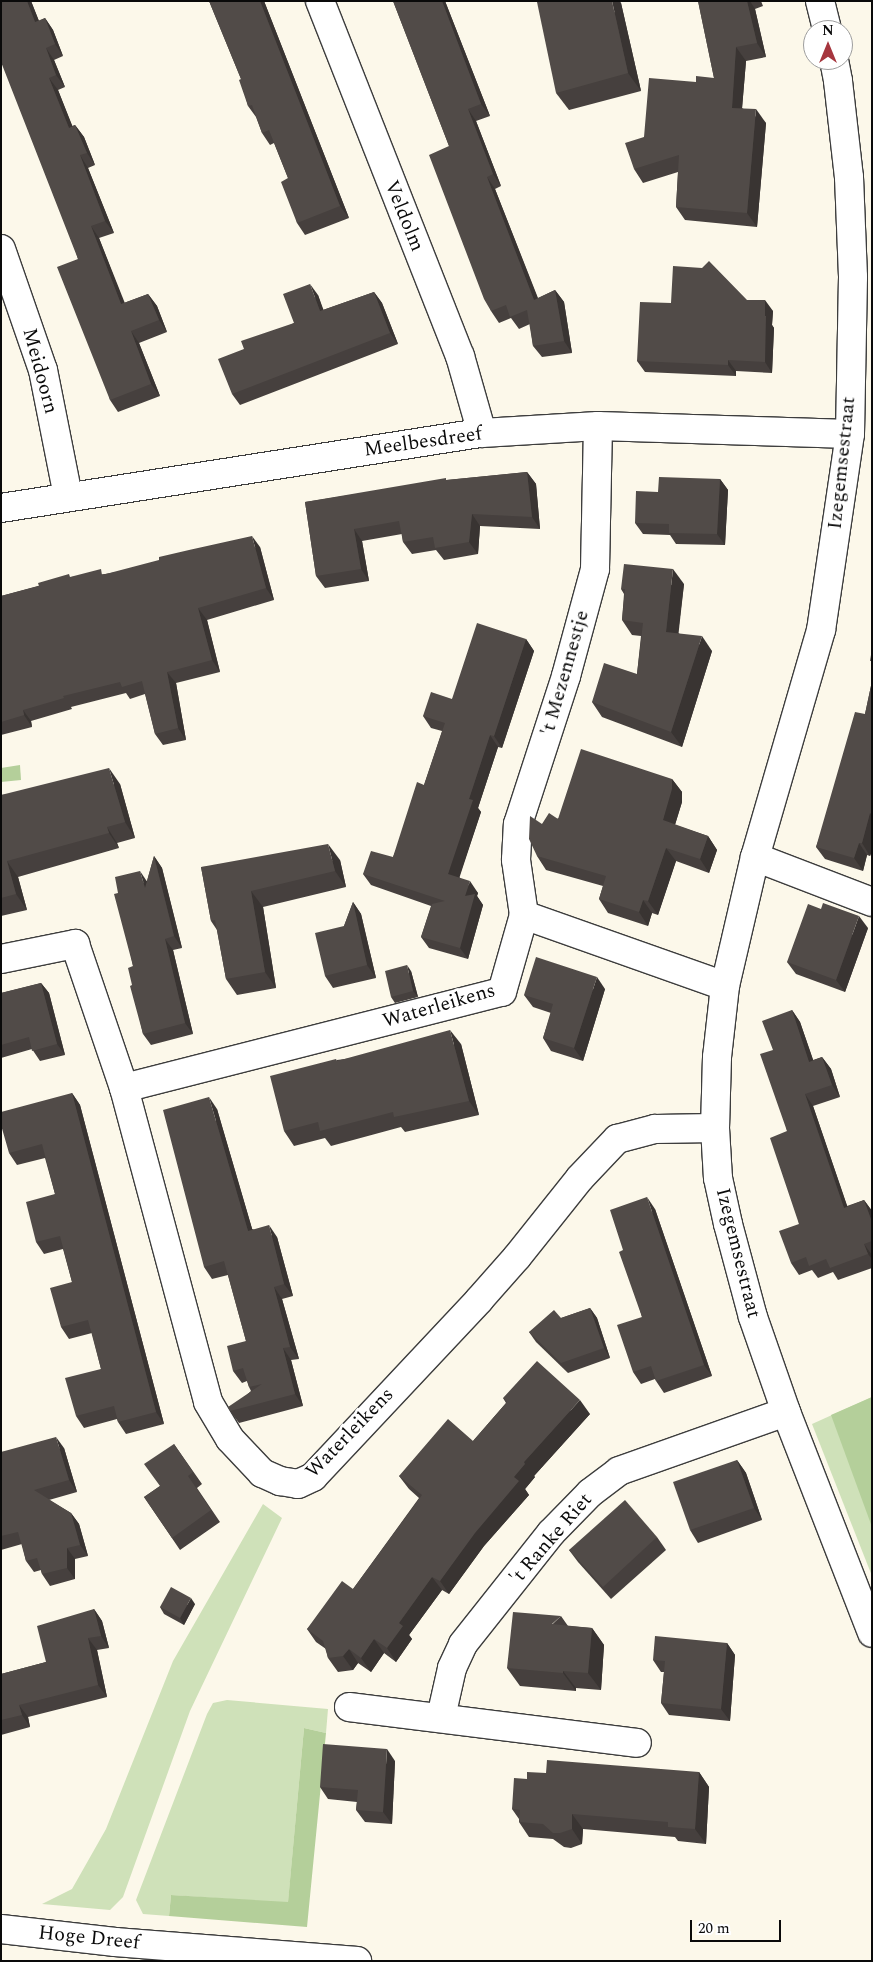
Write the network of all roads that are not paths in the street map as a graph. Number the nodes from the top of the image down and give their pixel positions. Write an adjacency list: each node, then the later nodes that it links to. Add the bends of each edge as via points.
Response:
1 (320, 1): 7 (street, Veldolm, via 460,356)
2 (820, 1): 3 (street)
3 (825, 20)
4 (836, 70): 8 (street, Izegemsestraat, via 849,177 853,277)
5 (1, 249): 9 (street, Meidoorn, via 43,370)
6 (598, 426): 7 (street, Meelbesdreef); 8 (street, Meelbesdreef); 13 (street, 't Mezennestje, via 595,568 566,676 518,824 516,860)
7 (482, 433): 9 (street, Meelbesdreef)
8 (850, 434): 11 (street, Izegemsestraat, via 821,630)
9 (68, 496): 10 (street, Meelbesdreef)
10 (1, 508)
11 (755, 857): 12 (street); 15 (street, Izegemsestraat)
12 (872, 902)
13 (524, 915): 15 (street); 16 (street, Waterleikens, via 502,992)
14 (1, 959): 16 (street, Waterleikens, via 76,944)
15 (725, 986): 17 (street, Izegemsestraat, via 716,1057)
16 (124, 1088): 17 (street, Waterleikens, via 208,1402 230,1439 262,1473 298,1484 313,1477 479,1300 580,1178 617,1139 655,1129)
17 (715, 1128): 18 (street, Izegemsestraat, via 718,1178 732,1240 753,1317)
18 (786, 1412): 19 (street, Izegemsestraat); 21 (street, 't Ranke Riet, via 619,1471 590,1492 551,1533 463,1644 452,1668)
19 (872, 1633)
20 (349, 1707): 21 (street)
21 (441, 1717): 22 (street)
22 (637, 1743)
23 (1, 1929): 24 (street, Hoge Dreef, via 115,1942)
24 (357, 1961)

